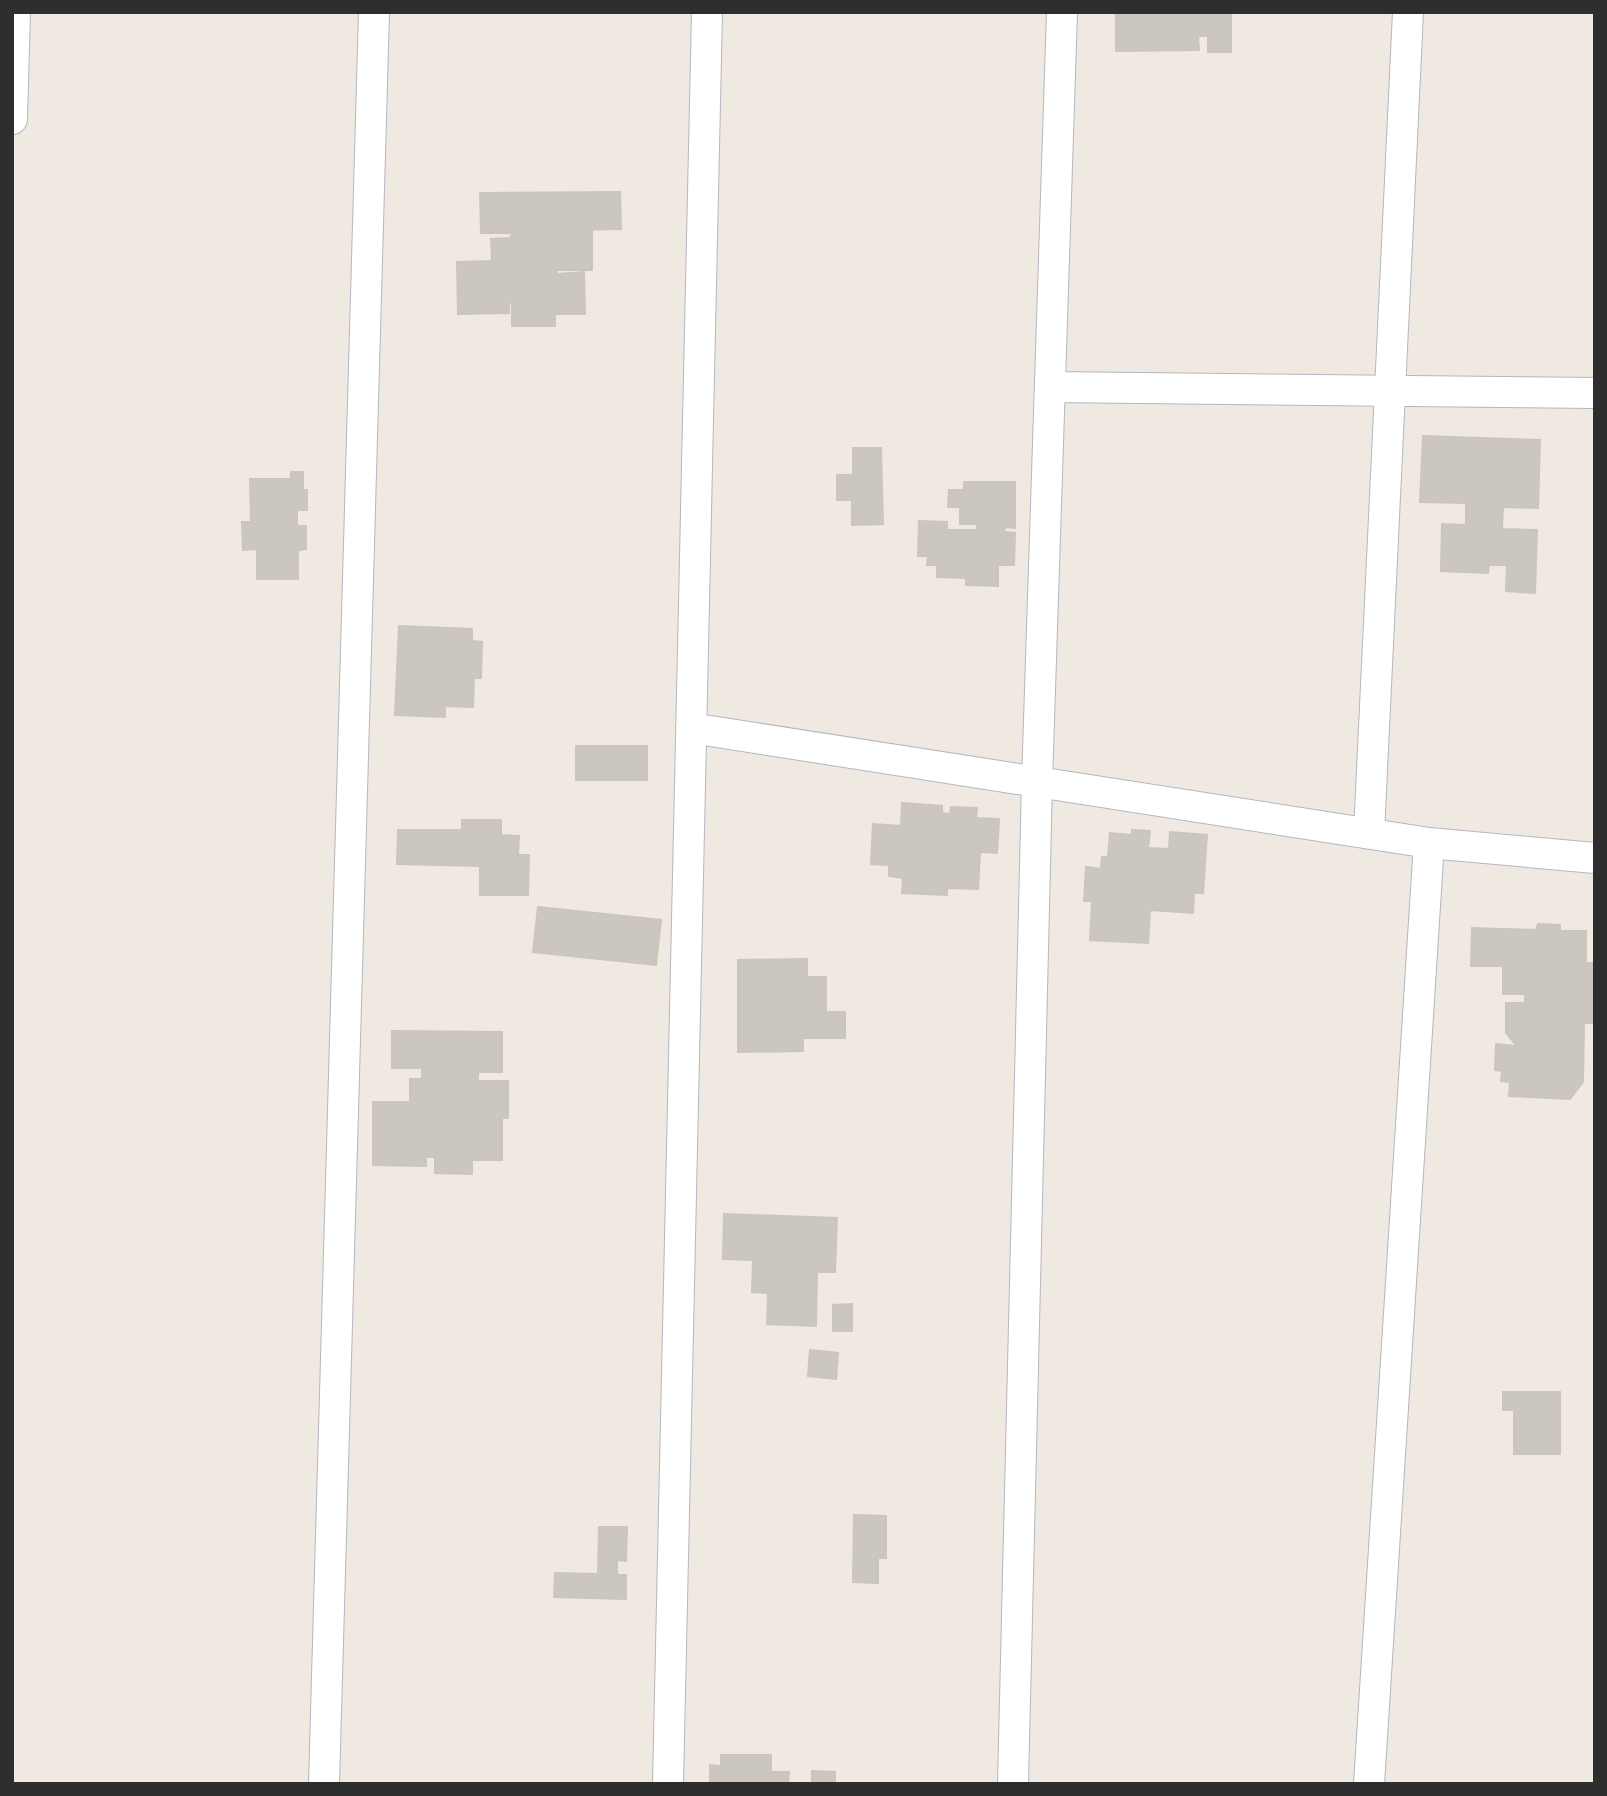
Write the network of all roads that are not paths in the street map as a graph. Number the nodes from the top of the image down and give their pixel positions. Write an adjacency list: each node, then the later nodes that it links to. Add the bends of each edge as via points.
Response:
1 (15, 12): 6 (street)
2 (374, 12): 15 (street)
3 (707, 12): 10 (street)
4 (1062, 12): 7 (street)
5 (1408, 12): 8 (street)
6 (12, 119)
7 (1051, 387): 8 (street); 11 (street)
8 (1391, 389): 9 (street); 12 (street)
9 (1595, 393)
10 (691, 728): 11 (street); 16 (street)
11 (1037, 782): 12 (street); 17 (street)
12 (1369, 834): 13 (street)
13 (1429, 842): 14 (street); 18 (street)
14 (1595, 859)
15 (324, 1784)
16 (668, 1784)
17 (1013, 1784)
18 (1369, 1784)

